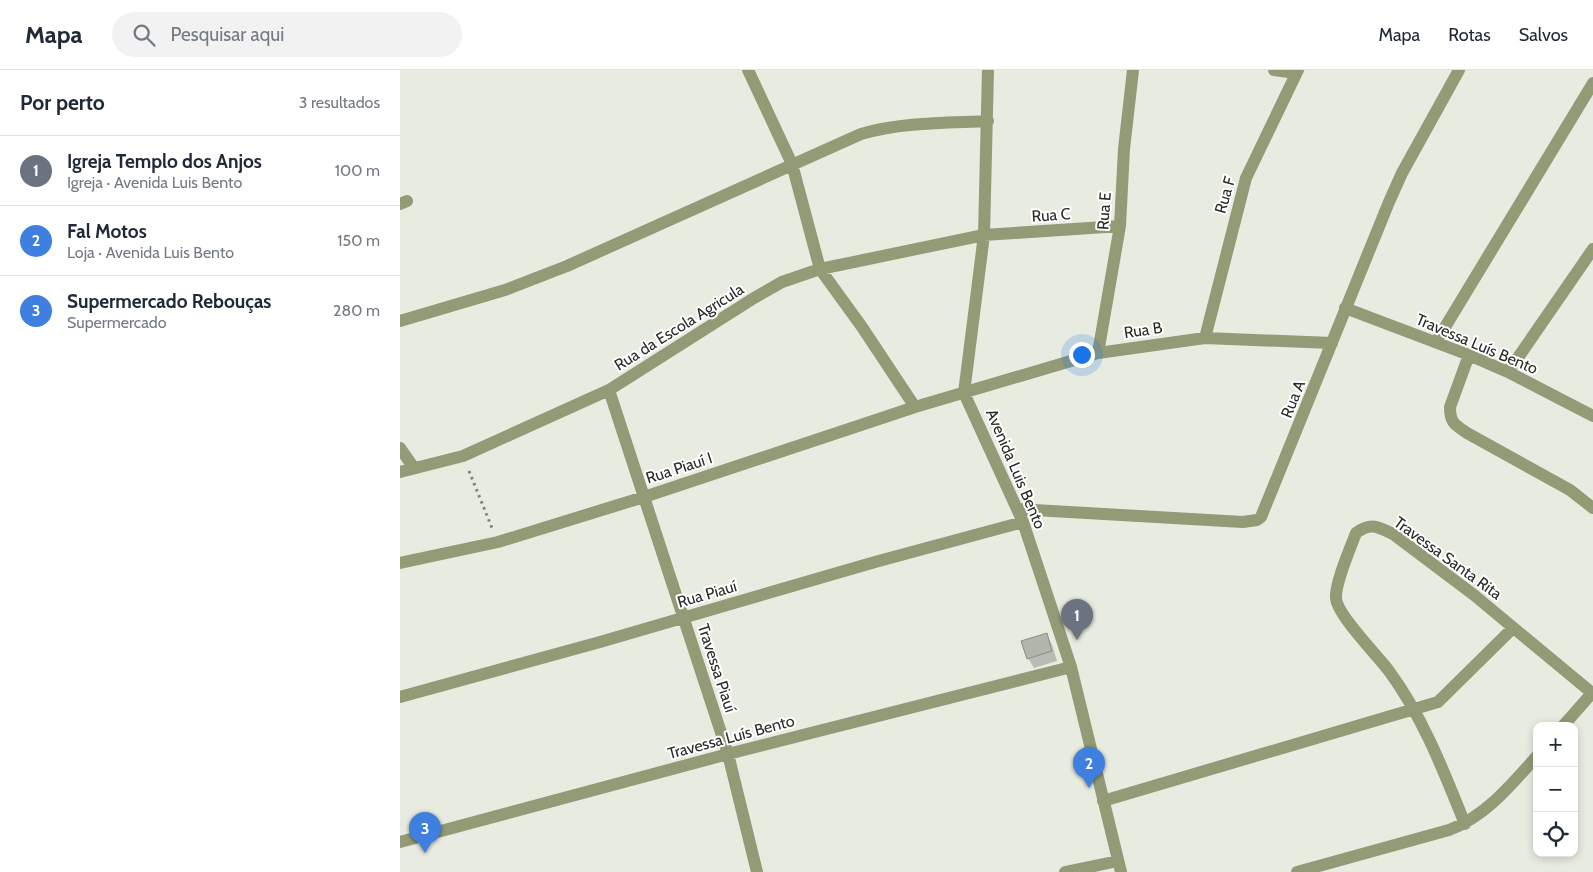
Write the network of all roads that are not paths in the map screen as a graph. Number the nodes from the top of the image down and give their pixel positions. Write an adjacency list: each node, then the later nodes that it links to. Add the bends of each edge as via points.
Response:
1 (748, 70): 9 (street)
2 (988, 70): 8 (street)
3 (1133, 70): 10 (street, Rua E)
4 (1274, 70): 6 (street)
5 (1459, 70): 14 (street, Rua A, via 1402,173)
6 (1297, 72): 16 (street, Rua F, via 1246,178)
7 (1593, 83): 17 (street)
8 (988, 121): 9 (street, via 885,127); 11 (street)
9 (792, 164): 13 (street); 15 (street, via 567,266 505,290)
10 (1120, 226): 11 (street, Rua C); 19 (street, Rua E)
11 (984, 235): 13 (street, Rua da Escola Agricula); 23 (street)
12 (1593, 249): 21 (street)
13 (820, 269): 22 (street, Rua da Escola Agricula, via 782,282 754,298); 24 (street)
14 (1345, 308): 17 (street, Travessa Luís Bento); 18 (street, Rua A)
15 (400, 321)
16 (1205, 338): 18 (street, Rua B); 19 (street, Rua B)
17 (1436, 342): 20 (street, Travessa Luís Bento)
18 (1332, 343): 30 (street, Rua A, via 1266,509 1257,520 1243,522)
19 (1098, 353): 23 (street, Rua B)
20 (1469, 355): 21 (street, Travessa Luís Bento); 31 (street, via 1450,407 1454,423 1570,490)
21 (1508, 372): 25 (street, Travessa Luís Bento)
22 (609, 390): 27 (street, Rua da Escola Agricula, via 463,456); 29 (street, Travessa Piauí)
23 (964, 393): 24 (street, Rua Piauí I); 30 (street, Avenida Luis Bento)
24 (915, 407): 29 (street, Rua Piauí I)
25 (1593, 416)
26 (400, 448): 27 (street)
27 (414, 468): 28 (street, Rua da Escola Agricula)
28 (400, 472)
29 (644, 497): 33 (street, Rua Piauí I, via 498,542); 34 (street, Travessa Piauí)
30 (1017, 508): 32 (street, Avenida Luis Bento)
31 (1593, 508)
32 (1023, 522): 34 (street, Rua Piauí); 36 (street, Avenida Luis Bento)
33 (400, 563)
34 (683, 618): 38 (street, Rua Piauí); 41 (street, Travessa Piauí)
35 (1513, 628): 37 (street, Travessa Santa Rita); 39 (street, via 1438,702); 39 (street, Travessa Santa Rita, via 1393,534 1368,526 1356,533 1336,600 1348,622 1390,672)
36 (1071, 667): 41 (street, Travessa Luís Bento); 43 (street, Avenida Luis Bento)
37 (1592, 693): 40 (street, Travessa Santa Rita)
38 (400, 697)
39 (1413, 709): 43 (street); 44 (street, Travessa Santa Rita)
40 (1567, 722)
41 (728, 754): 45 (street, Travessa Luís Bento); 47 (street, Travessa Piauí)
42 (1533, 760): 44 (street, via 1497,799)
43 (1103, 801): 46 (street, Avenida Luis Bento)
44 (1465, 824): 49 (street)
45 (400, 842)
46 (1120, 867): 48 (street)
47 (757, 872)
48 (1065, 872)
49 (1297, 872)

